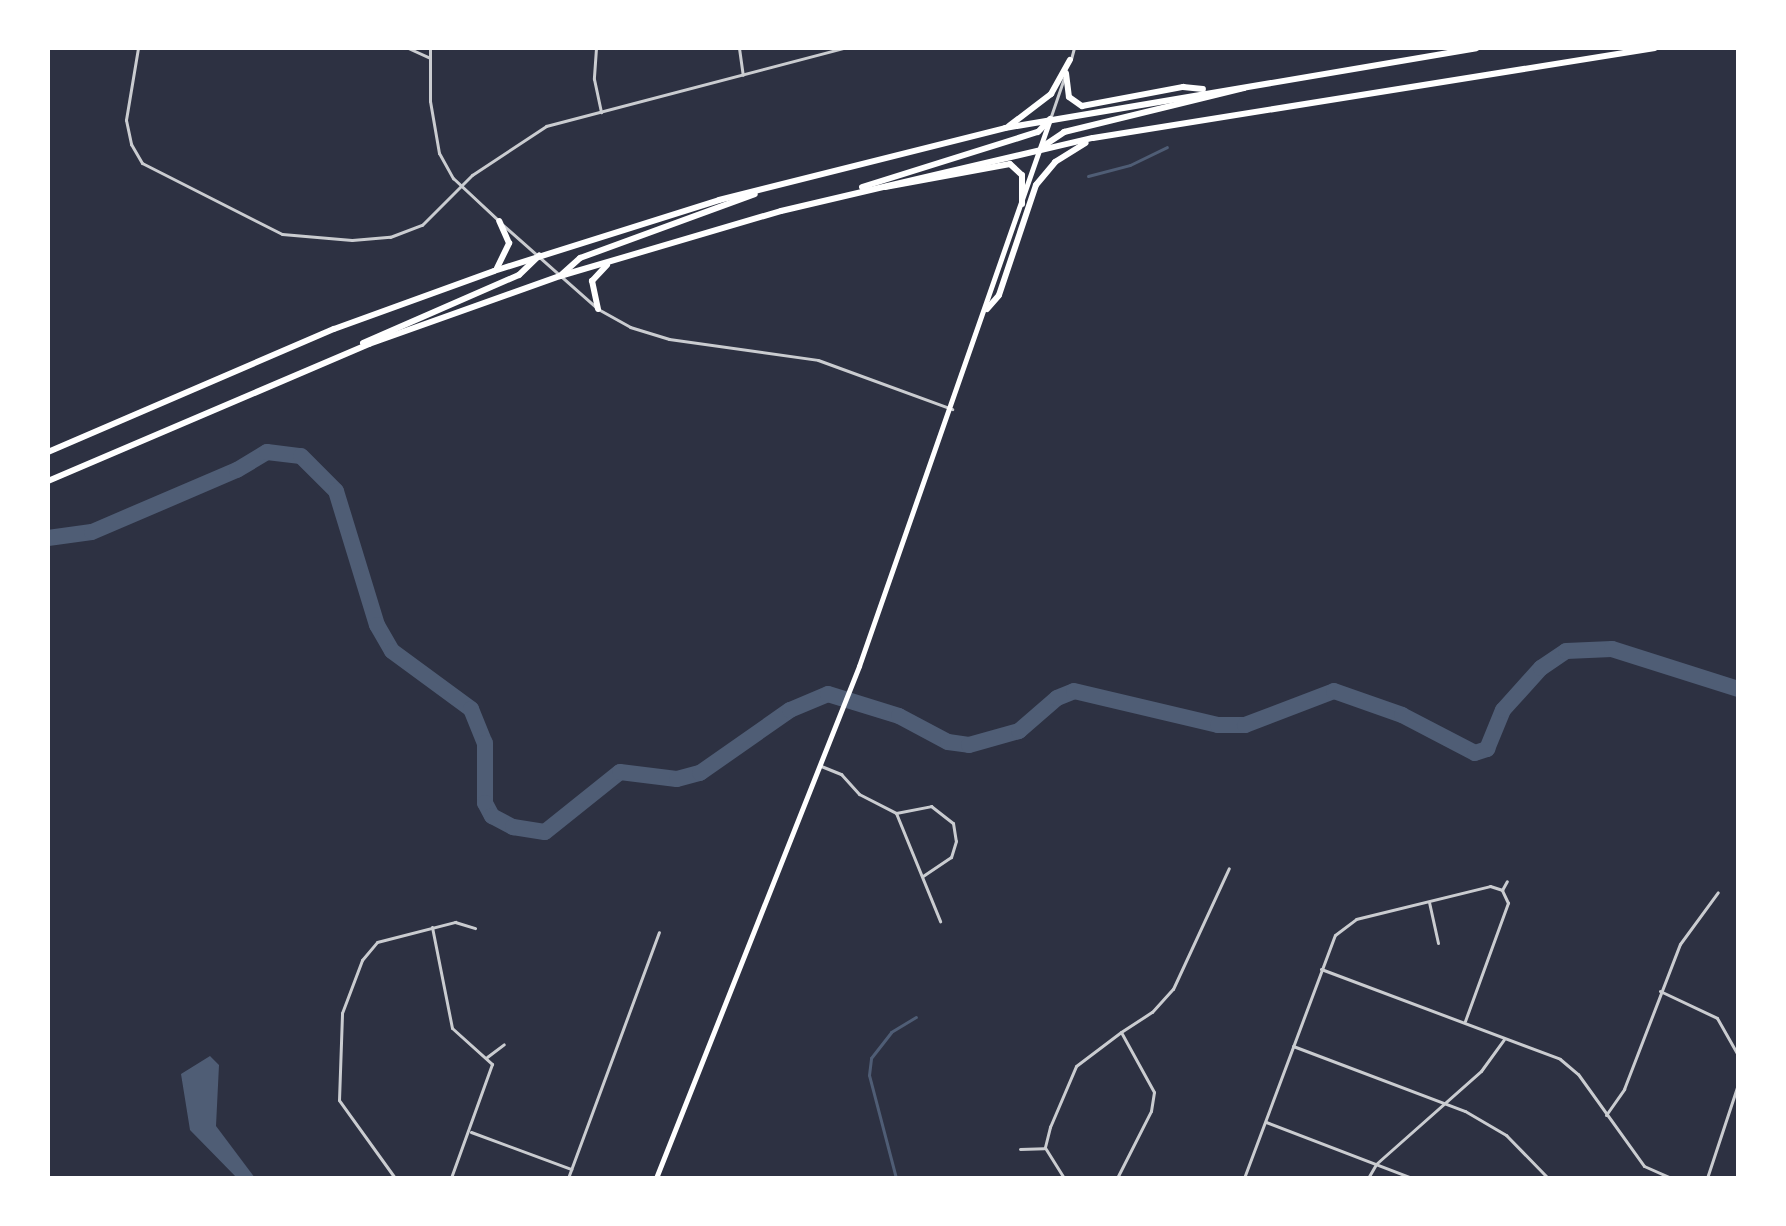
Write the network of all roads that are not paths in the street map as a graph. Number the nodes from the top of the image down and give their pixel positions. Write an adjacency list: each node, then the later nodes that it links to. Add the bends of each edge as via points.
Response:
1 (138, 48): 22 (street, via 126,120 142,163 282,234 326,240 390,237 422,225)
2 (408, 48): 10 (street)
3 (430, 48): 10 (street)
4 (596, 48): 16 (street, via 594,79)
5 (739, 48): 13 (street)
6 (843, 48): 13 (street)
7 (1074, 48): 11 (street)
8 (1476, 48): 14 (highway)
9 (1655, 48): 19 (highway)
10 (430, 58): 22 (street, via 435,139)
11 (1070, 60): 12 (street); 18 (highway, via 1042,103)
12 (1066, 73): 15 (highway, via 1069,97 1082,106 1183,87); 17 (street)
13 (743, 75): 16 (street)
14 (1274, 80): 15 (highway); 20 (highway, via 1064,132)
15 (1211, 90): 17 (highway)
16 (601, 112): 22 (street, via 528,134)
17 (1050, 119): 18 (highway); 20 (main road); 24 (highway, via 1038,132)
18 (1005, 128): 21 (highway)
19 (1093, 138): 20 (highway); 32 (highway, via 1059,158 1036,185 999,295)
20 (1041, 148): 23 (highway); 25 (main road)
21 (781, 183): 27 (highway); 30 (highway, via 580,258)
22 (461, 187): 26 (street)
23 (865, 189): 24 (highway); 25 (highway, via 1010,164 1022,175)
24 (844, 194): 28 (highway)
25 (1022, 204): 32 (main road)
26 (499, 221): 27 (street); 29 (highway, via 509,243)
27 (539, 256): 29 (highway); 30 (street); 33 (highway, via 519,275)
28 (619, 258): 30 (highway); 31 (highway, via 592,281)
29 (494, 271): 35 (highway, via 273,353)
30 (560, 276): 31 (street); 33 (highway)
31 (598, 309): 34 (street, via 649,335 818,360)
32 (987, 309): 34 (main road)
33 (339, 356): 36 (highway)
34 (952, 409): 37 (main road)
35 (48, 452)
36 (48, 481)
37 (821, 766): 38 (street); 71 (main road)
38 (896, 813): 40 (street); 40 (street, via 931,806 953,823 956,841 951,857)
39 (1229, 868): 53 (street, via 1173,989 1152,1012)
40 (923, 876): 45 (street)
41 (1507, 881): 42 (street)
42 (1502, 890): 44 (street, via 1490,886); 52 (street, via 1508,903)
43 (1718, 892): 51 (street, via 1688,931)
44 (1429, 902): 49 (street); 50 (street, via 1345,925)
45 (940, 921)
46 (432, 927): 47 (street, via 455,922); 58 (street, via 452,1028); 68 (street, via 388,936 368,951 339,1022 339,1100)
47 (475, 928)
48 (659, 932): 67 (street)
49 (1438, 943)
50 (1321, 969): 52 (street); 56 (street)
51 (1660, 991): 57 (street, via 1710,1013 1733,1040); 61 (street, via 1624,1089)
52 (1465, 1022): 54 (street)
53 (1121, 1032): 64 (street, via 1076,1066); 73 (street, via 1154,1092 1151,1111)
54 (1504, 1038): 60 (street); 61 (street, via 1570,1066)
55 (504, 1044): 58 (street)
56 (1292, 1045): 60 (street); 62 (street)
57 (1738, 1055)
58 (487, 1057): 63 (street, via 491,1075)
59 (1738, 1084): 79 (street)
60 (1447, 1103): 66 (street); 77 (street, via 1506,1135)
61 (1606, 1115): 78 (street, via 1644,1166)
62 (1265, 1122): 66 (street); 74 (street)
63 (471, 1132): 67 (street); 69 (street)
64 (1045, 1147): 65 (street); 72 (street)
65 (1020, 1149)
66 (1376, 1164): 75 (street); 76 (street)
67 (571, 1169): 70 (street)
68 (395, 1178)
69 (451, 1178)
70 (568, 1178)
71 (656, 1178)
72 (1064, 1178)
73 (1117, 1178)
74 (1244, 1178)
75 (1368, 1178)
76 (1412, 1178)
77 (1548, 1178)
78 (1671, 1178)
79 (1707, 1178)

